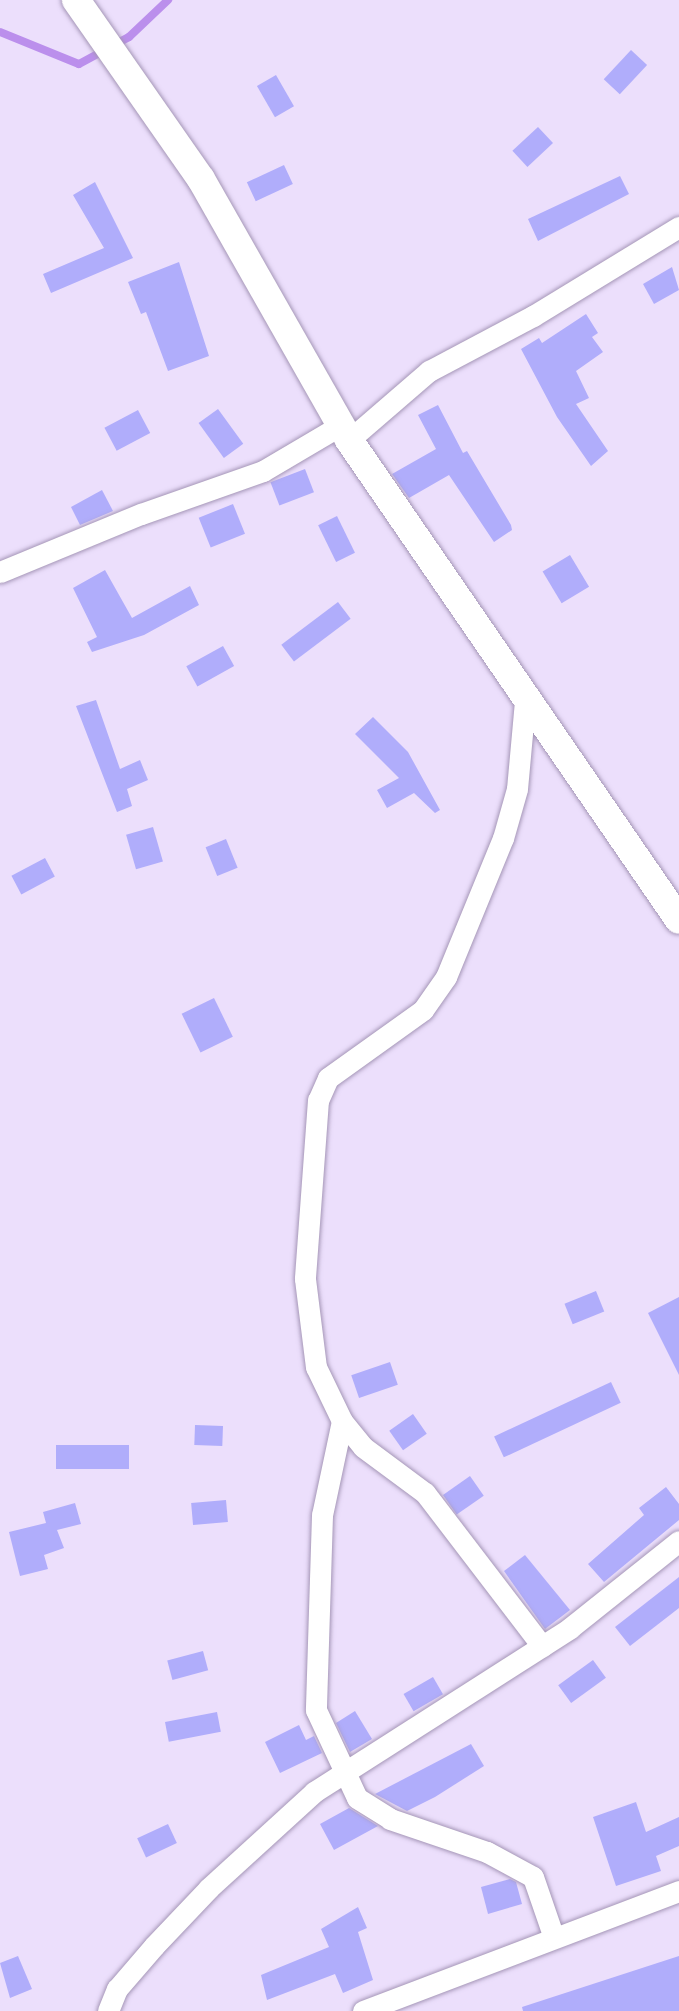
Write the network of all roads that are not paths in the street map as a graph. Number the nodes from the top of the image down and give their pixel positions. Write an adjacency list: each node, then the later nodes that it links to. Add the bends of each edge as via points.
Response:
1 (76, 0): 3 (street, via 140,89 243,249)
2 (679, 227): 3 (street, via 533,316 429,371)
3 (345, 432): 4 (street, via 263,471 141,514); 5 (street)
4 (0, 572)
5 (525, 701): 6 (street); 7 (street, via 518,789 503,838 446,977 423,1010 328,1078 318,1100 305,1279 316,1367)
6 (679, 920)
7 (342, 1421): 9 (street, via 363,1447 425,1493); 10 (street, via 322,1515 316,1710)
8 (679, 1541): 9 (street)
9 (542, 1646): 10 (street)
10 (344, 1773): 12 (street, via 357,1798 390,1819 487,1852 533,1877); 14 (street, via 314,1792 209,1888 117,1989)
11 (679, 1891): 12 (street)
12 (553, 1935): 13 (street)
13 (375, 2009)
14 (108, 2011)

